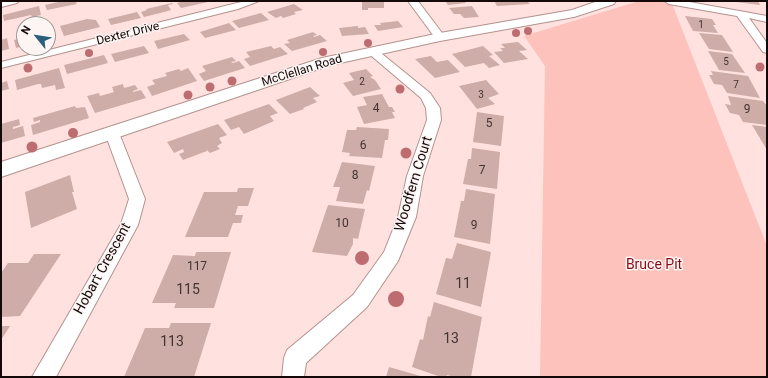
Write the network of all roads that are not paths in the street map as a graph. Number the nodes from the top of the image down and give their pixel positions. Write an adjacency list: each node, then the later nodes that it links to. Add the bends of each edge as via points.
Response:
1 (14, 1): 6 (street)
2 (254, 1): 12 (street, Dexter Drive)
3 (413, 1): 9 (street)
4 (610, 1): 9 (street, McClellan Road, via 574,13)
5 (669, 1): 7 (street)
6 (1, 4)
7 (741, 15): 8 (street); 10 (street)
8 (767, 19)
9 (440, 37): 11 (street, McClellan Road)
10 (767, 50)
11 (372, 51): 13 (street, McClellan Road, via 327,61); 16 (street, Woodfern Court, via 426,96 433,108 434,120 415,176 407,217 391,256 360,301 295,358)
12 (1, 65)
13 (112, 133): 14 (street, McClellan Road); 15 (street, Hobart Crescent, via 137,199 129,225)
14 (1, 170)
15 (44, 377)
16 (293, 377)

